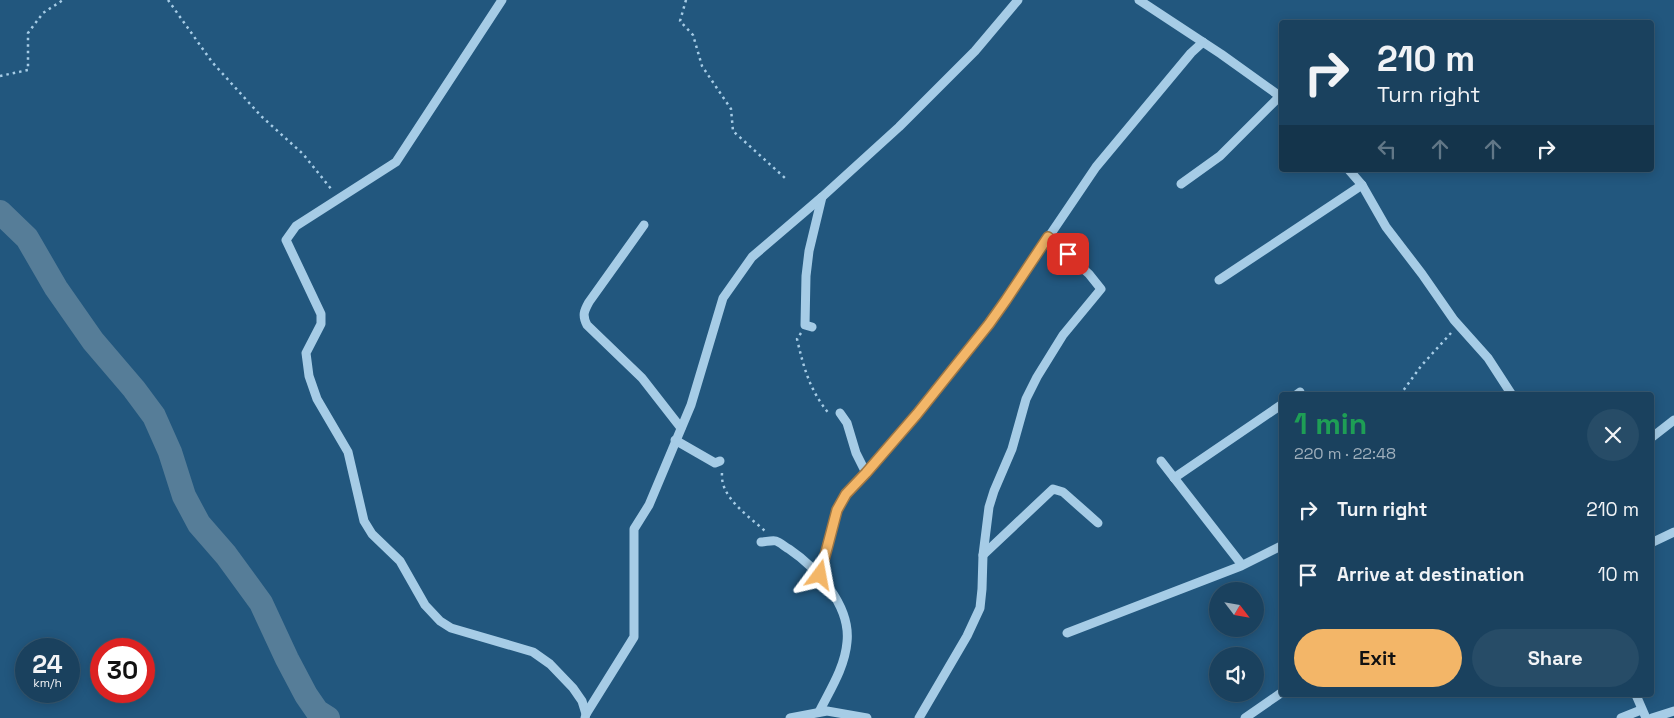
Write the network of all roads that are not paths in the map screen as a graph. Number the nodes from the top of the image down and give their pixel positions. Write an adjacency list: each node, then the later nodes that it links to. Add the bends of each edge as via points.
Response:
1 (502, 0): 40 (street, via 396,162 296,226 286,240 321,314 321,324 306,352 309,376 348,452 364,521 372,534 400,561 425,605 440,621 451,628 532,652 550,664 572,688 582,701)
2 (1018, 0): 10 (street, via 899,127)
3 (1139, 0): 4 (street)
4 (1203, 42): 5 (street); 12 (street, via 1096,166)
5 (1279, 96)
6 (1279, 99): 8 (street, via 1220,156)
7 (1351, 172): 9 (street)
8 (1181, 184)
9 (1362, 185): 13 (street); 15 (street, via 1386,227 1458,325 1488,358)
10 (822, 197): 14 (street, via 806,276); 19 (street, via 752,257 724,298)
11 (644, 225): 19 (street, via 589,302 583,317 587,325 642,378)
12 (1048, 237): 24 (street, via 989,324); 31 (street, via 1101,289 1063,335 1026,399 1012,449 994,491)
13 (1219, 280)
14 (809, 326)
15 (1510, 392)
16 (1279, 406): 25 (street)
17 (840, 413): 24 (street)
18 (1674, 420): 20 (street)
19 (681, 428): 21 (street)
20 (1654, 436)
21 (675, 440): 23 (street); 40 (street, via 649,505 634,529 634,637)
22 (1161, 460): 25 (street)
23 (717, 462)
24 (866, 473): 33 (street, via 840,503)
25 (1174, 478): 32 (street)
26 (1098, 522): 31 (street, via 1063,492 1053,489)
27 (1674, 532): 29 (street)
28 (761, 542): 33 (street, via 776,541)
29 (1654, 542)
30 (1279, 547): 32 (street)
31 (983, 555): 43 (street, via 980,608 968,636)
32 (1242, 565): 34 (street)
33 (820, 575): 38 (street, via 845,614 848,634 844,659)
34 (1067, 633)
35 (1279, 694): 44 (street)
36 (1637, 697): 39 (street)
37 (1674, 711): 46 (street)
38 (819, 712): 41 (street); 42 (street)
39 (1643, 714): 45 (street)
40 (586, 716)
41 (790, 718)
42 (867, 718)
43 (920, 718)
44 (1245, 718)
45 (1621, 718)
46 (1652, 718)

